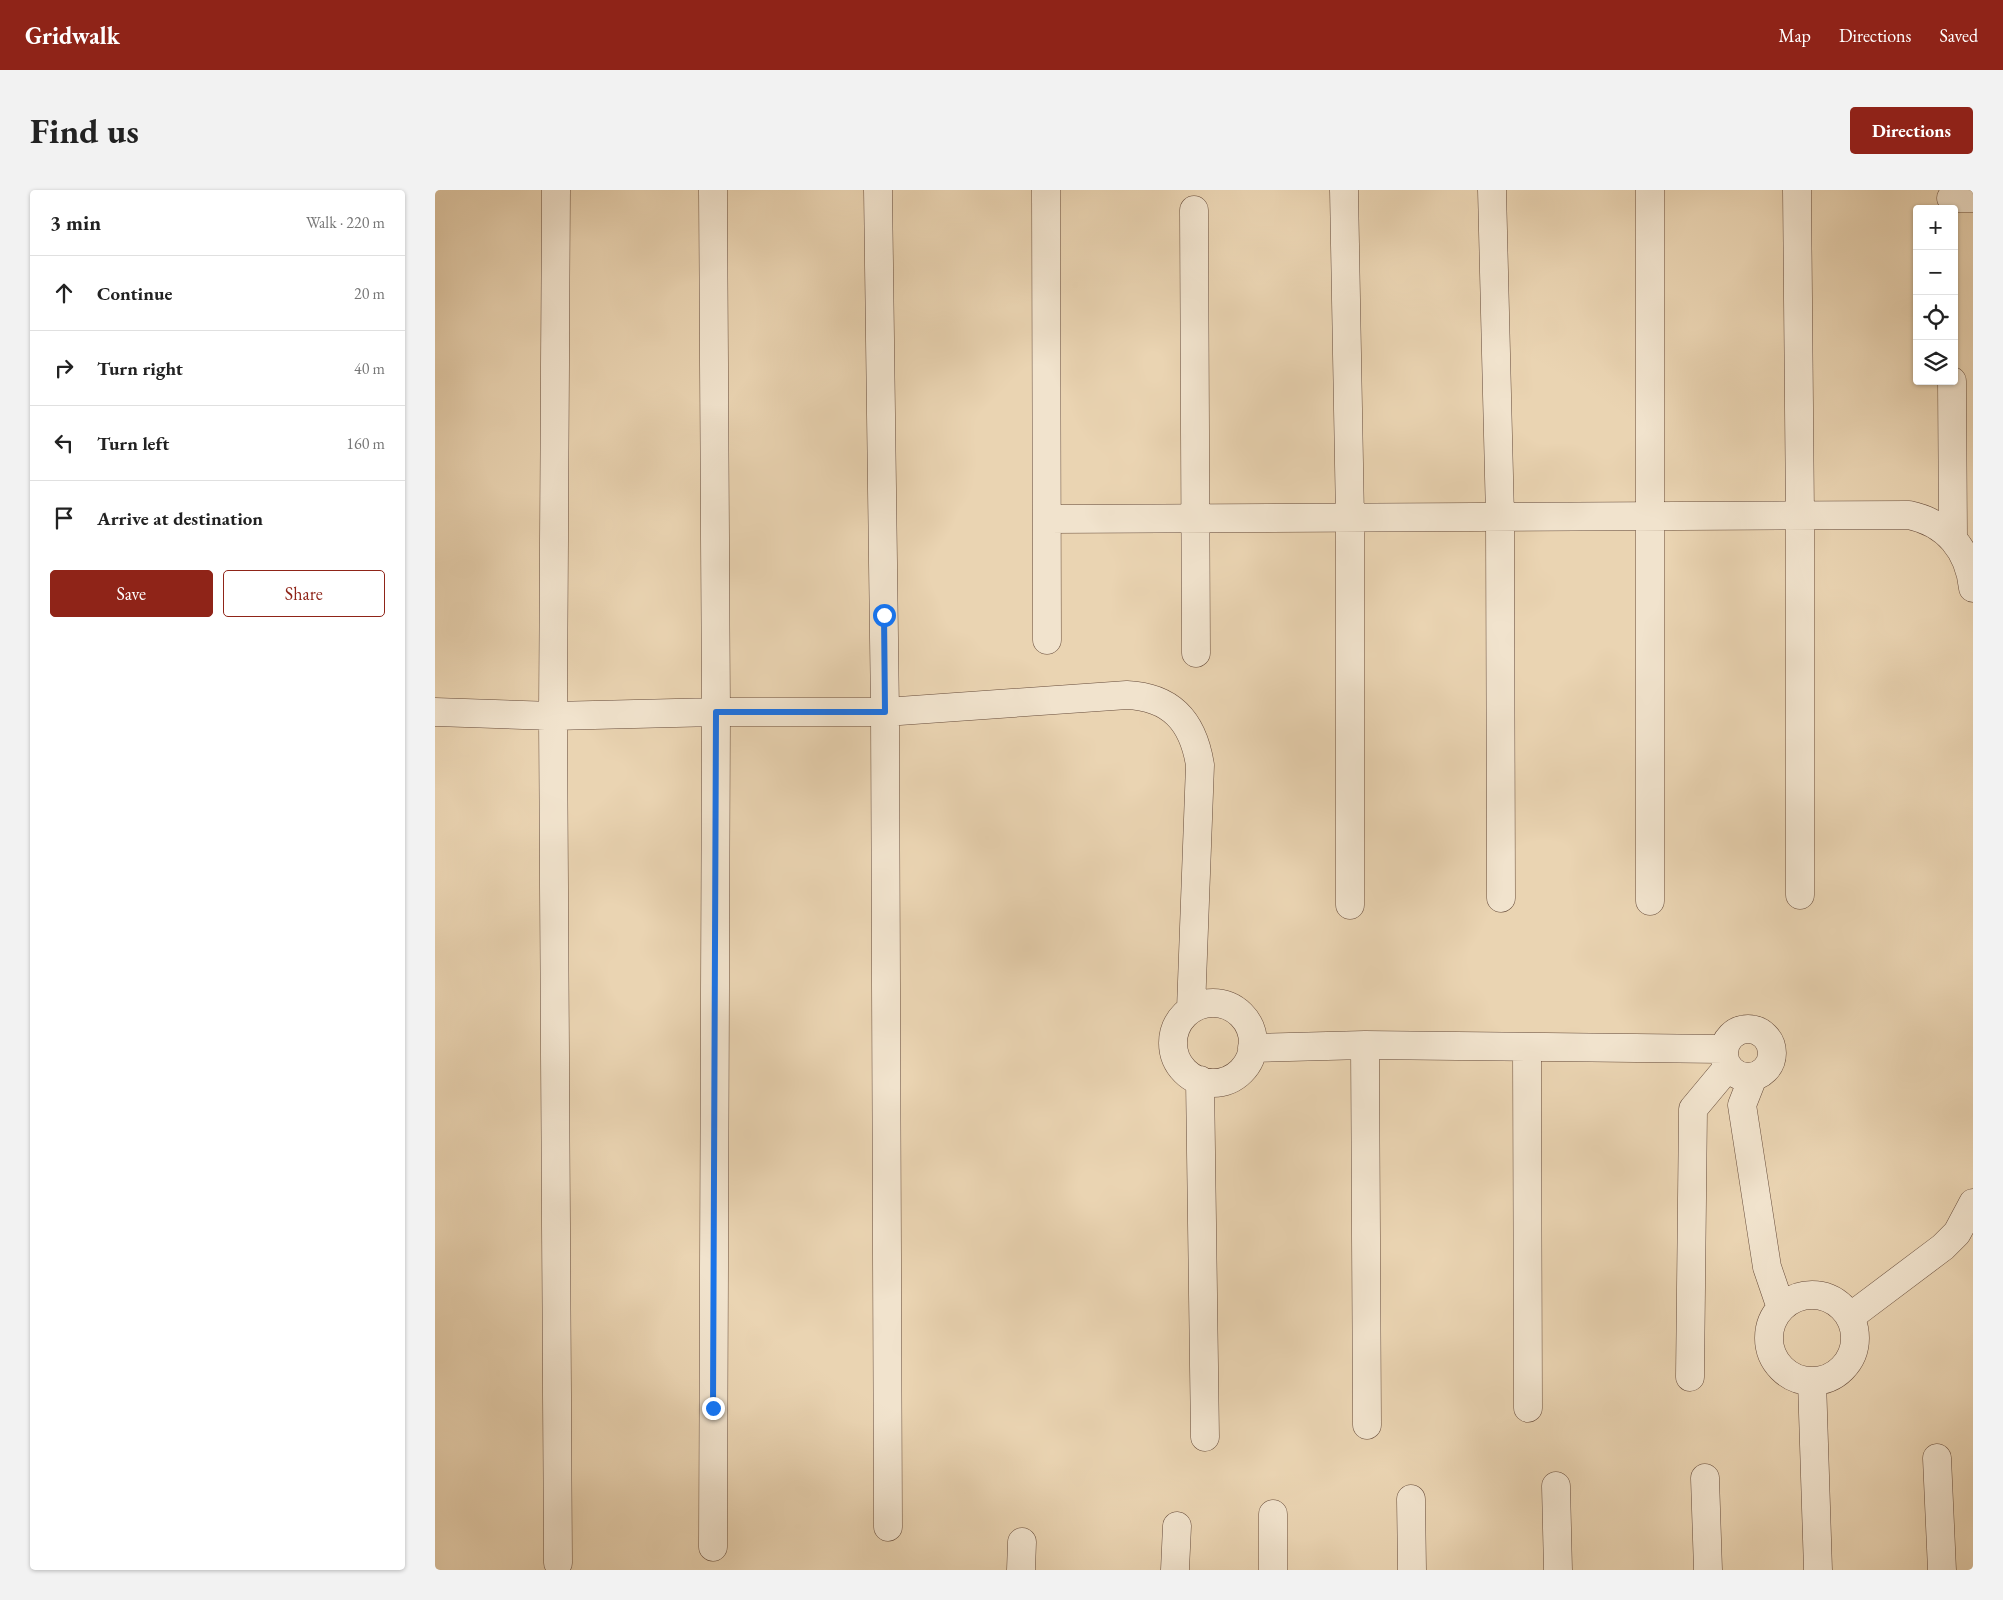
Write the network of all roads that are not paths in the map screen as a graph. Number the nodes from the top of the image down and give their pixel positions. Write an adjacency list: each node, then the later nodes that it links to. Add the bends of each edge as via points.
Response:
1 (556, 190): 24 (street)
2 (713, 190): 22 (street)
3 (878, 190): 23 (street)
4 (1046, 190): 16 (street)
5 (1344, 190): 15 (street)
6 (1492, 190): 13 (street)
7 (1650, 190): 11 (street)
8 (1797, 190): 12 (street)
9 (1194, 210): 14 (street)
10 (1952, 385): 17 (street)
11 (1649, 516): 12 (street); 13 (street); 27 (street)
12 (1800, 516): 17 (street, via 1909,516 1934,523); 25 (street)
13 (1500, 517): 15 (street); 26 (street)
14 (1197, 518): 15 (street); 16 (street); 20 (street)
15 (1350, 518): 28 (street)
16 (1047, 519): 19 (street)
17 (1953, 538): 18 (street, via 1968,564)
18 (1973, 588)
19 (1047, 640)
20 (1196, 653)
21 (435, 712): 24 (street)
22 (716, 712): 23 (street); 24 (street); 52 (street)
23 (885, 712): 29 (street, via 1127,695 1156,698 1177,713 1197,748 1200,765); 50 (street)
24 (553, 716): 53 (street)
25 (1800, 895)
26 (1501, 898)
27 (1650, 900)
28 (1350, 904)
29 (1191, 1009): 31 (street, via 1215,1002 1238,1012 1252,1033); 35 (street, via 1182,1018 1173,1041 1181,1067)
30 (1365, 1044): 31 (street); 32 (street); 42 (street)
31 (1252, 1048): 35 (street, via 1250,1059 1231,1079 1218,1083)
32 (1527, 1048): 33 (street); 41 (street)
33 (1726, 1058): 34 (street, via 1735,1074); 34 (street, via 1727,1040 1743,1029 1752,1028 1768,1038 1772,1048 1769,1066); 39 (street, via 1693,1109)
34 (1753, 1077): 37 (street, via 1742,1105 1767,1267)
35 (1200, 1080): 43 (street)
36 (1973, 1203): 38 (street, via 1957,1233 1943,1248)
37 (1781, 1308): 38 (street, via 1805,1295 1818,1295 1831,1299); 40 (street, via 1773,1318 1769,1345 1784,1371)
38 (1850, 1318): 40 (street, via 1855,1345 1849,1359 1827,1379)
39 (1690, 1377)
40 (1812, 1381): 60 (street)
41 (1528, 1408)
42 (1367, 1425)
43 (1205, 1437)
44 (1937, 1458): 61 (street)
45 (1705, 1478): 59 (street)
46 (1556, 1486): 58 (street)
47 (1411, 1499): 57 (street)
48 (1273, 1514): 56 (street)
49 (1177, 1526): 55 (street)
50 (888, 1527)
51 (1022, 1542): 54 (street)
52 (713, 1547)
53 (558, 1564)
54 (1021, 1570)
55 (1175, 1570)
56 (1273, 1570)
57 (1412, 1570)
58 (1558, 1570)
59 (1708, 1570)
60 (1818, 1570)
61 (1941, 1570)

